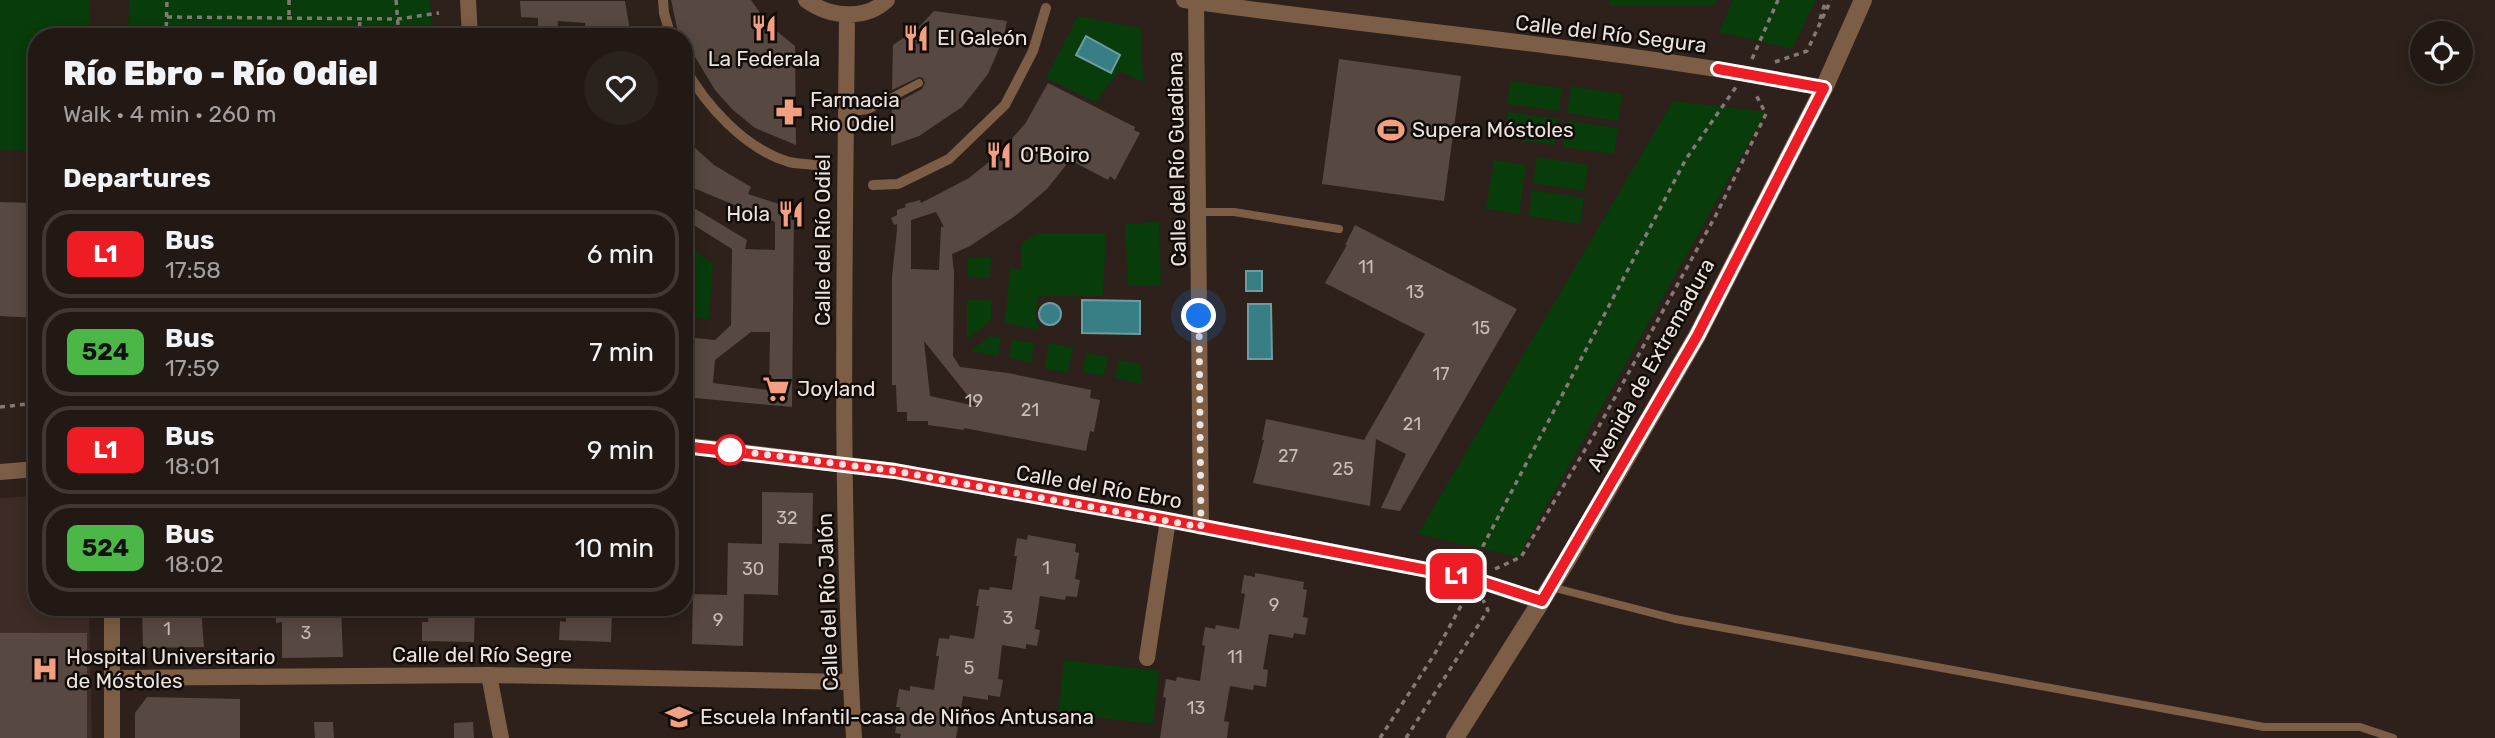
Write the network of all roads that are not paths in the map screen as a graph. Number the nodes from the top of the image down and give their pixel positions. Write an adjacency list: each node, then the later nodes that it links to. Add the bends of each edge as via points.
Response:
1 (468, 0): 9 (street)
2 (663, 0): 10 (street)
3 (806, 0): 8 (street)
4 (887, 0): 8 (street, via 867,12)
5 (1863, 0): 13 (street, Avenida de Extremadura)
6 (1192, 1): 13 (street, Calle del Río Segura, via 1745,73); 17 (street, Calle del Río Guadiana)
7 (1046, 8): 16 (street, via 1033,51 1004,106 949,159 898,184)
8 (847, 15): 14 (street, Calle del Río Odiel)
9 (470, 28)
10 (668, 28)
11 (693, 79): 15 (street, via 733,128 761,149 788,161)
12 (919, 83): 14 (lane, via 868,110)
13 (1824, 88): 25 (street, Avenida de Extremadura, via 1697,336)
14 (845, 113): 20 (street, Calle del Río Odiel)
15 (817, 166)
16 (873, 186)
17 (1198, 212): 18 (lane, via 1234,212); 24 (street, Calle del Río Guadiana)
18 (1339, 229)
19 (693, 446): 20 (street, Calle del Río Ebro)
20 (845, 465): 23 (street, Calle del Río Ebro); 30 (street, Calle del Río Jalón)
21 (28, 469): 22 (street)
22 (0, 471)
23 (1168, 520): 24 (street, Calle del Río Ebro); 27 (street)
24 (1201, 527): 25 (street, Calle del Río Ebro)
25 (1546, 594): 34 (street, Avenida de Extremadura); 35 (lane, via 2264,727 2360,727)
26 (113, 616): 29 (street)
27 (1147, 658)
28 (489, 675): 29 (street, Calle del Río Segre); 30 (street, Calle del Río Segre); 32 (street)
29 (113, 678): 31 (street)
30 (850, 682): 33 (street, Calle del Río Jalón)
31 (112, 738)
32 (501, 738)
33 (854, 738)
34 (1455, 738)
35 (2393, 738)

